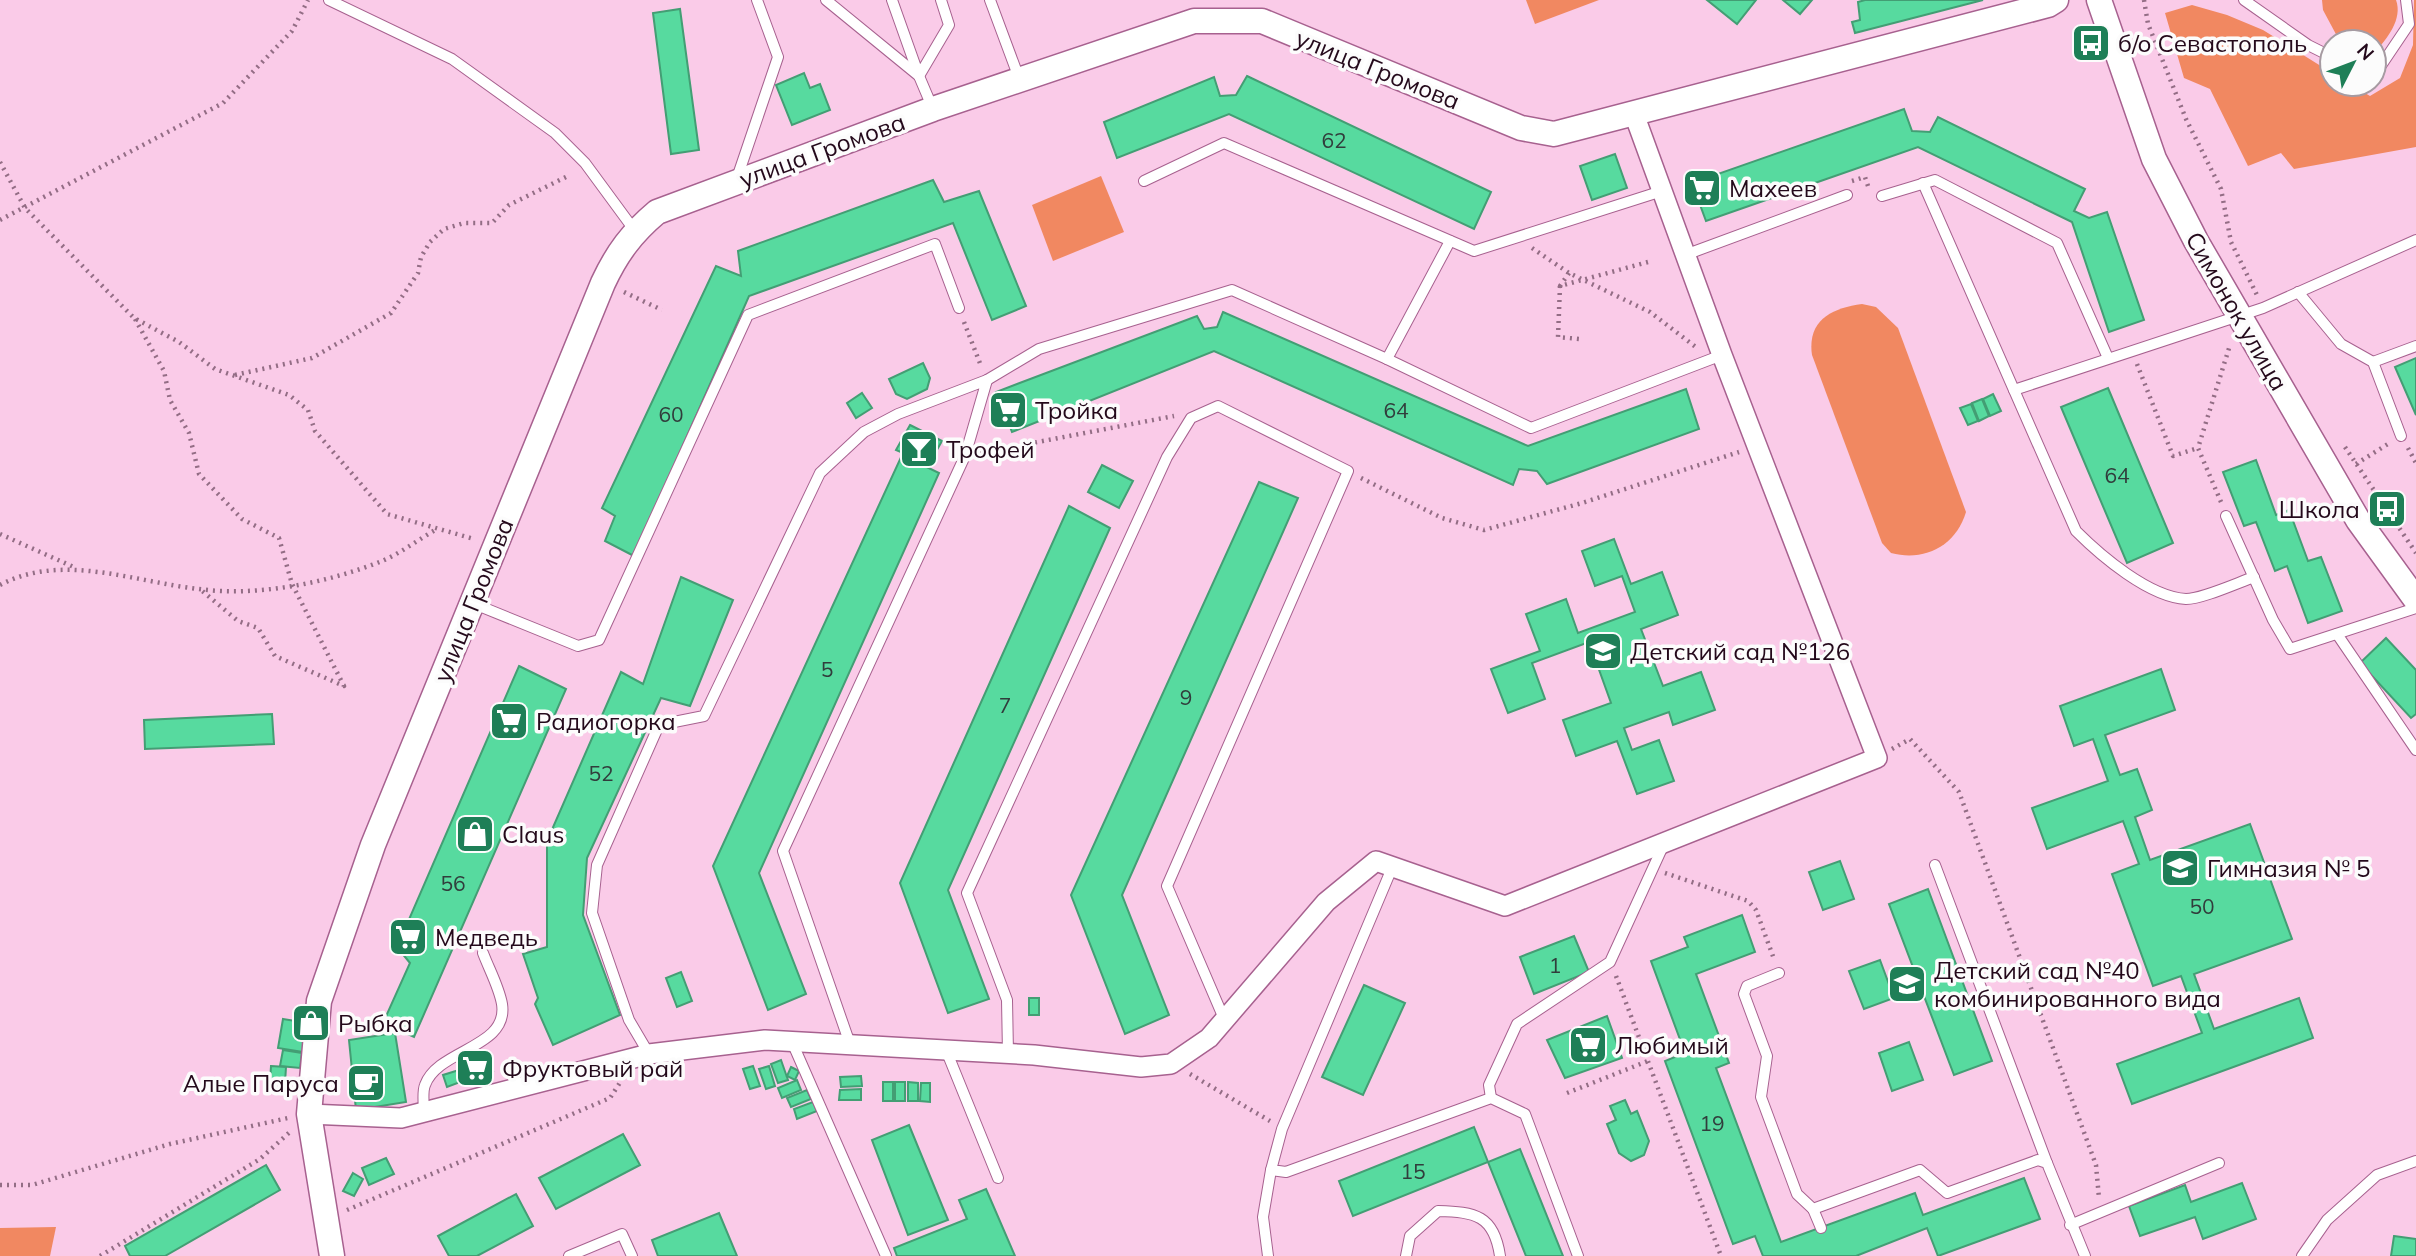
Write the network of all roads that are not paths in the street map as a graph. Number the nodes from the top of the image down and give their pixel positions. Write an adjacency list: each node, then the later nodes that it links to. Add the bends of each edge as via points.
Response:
1 (329, 0): 23 (lane, via 452,59 555,133 585,163)
2 (757, 0): 17 (lane, via 778,57)
3 (826, 0): 13 (lane)
4 (892, 0): 13 (lane)
5 (941, 0): 13 (lane, via 950,25)
6 (990, 0): 14 (lane)
7 (2056, 0): 16 (street, улица Громова, via 1965,29)
8 (2099, 0): 29 (street, Симонок улица, via 2154,159)
9 (2244, 0): 11 (lane)
10 (2406, 0): 12 (lane, via 2409,24)
11 (2318, 51)
12 (2388, 55)
13 (919, 76): 15 (lane)
14 (1020, 82): 15 (street, улица Громова); 16 (street, улица Громова, via 1194,21 1262,21 1521,128 1554,134)
15 (933, 110): 17 (street, улица Громова)
16 (1634, 114): 20 (street)
17 (736, 181): 23 (street, улица Громова, via 657,212)
18 (1144, 181): 25 (lane, via 1224,143)
19 (1923, 183): 22 (lane); 32 (lane, via 1935,180 2057,243); 36 (lane)
20 (1662, 191): 25 (lane, via 1474,251); 26 (street)
21 (1847, 195): 26 (lane)
22 (1882, 196)
23 (635, 231): 41 (street, улица Громова, via 603,283)
24 (2416, 240): 27 (lane)
25 (1450, 241): 33 (lane)
26 (1685, 255): 31 (street)
27 (2298, 292): 29 (lane); 34 (lane, via 2341,344)
28 (959, 308): 41 (lane, via 935,244 748,315 599,640 578,646)
29 (2236, 327): 32 (lane); 40 (street, Симонок улица, via 2358,520)
30 (2416, 346): 34 (lane)
31 (1717, 357): 33 (lane, via 1531,428); 45 (street, via 1758,445 1877,758)
32 (2108, 358): 36 (lane)
33 (1387, 359): 35 (lane, via 1232,290 1039,349)
34 (2373, 362): 37 (lane)
35 (987, 380): 52 (lane, via 965,456 783,851); 55 (lane, via 864,432 820,472 704,716 659,725 597,865 592,913)
36 (2014, 390): 39 (lane, via 2076,531 2098,552 2165,594 2188,599)
37 (2401, 436)
38 (2226, 516): 39 (lane)
39 (2254, 577): 43 (lane, via 2290,649)
40 (2416, 600)
41 (472, 603): 58 (street, улица Громова, via 373,845 319,1001)
42 (2416, 608): 43 (lane)
43 (2337, 634): 44 (lane)
44 (2416, 750)
45 (1664, 844): 47 (street, via 1505,906); 56 (lane, via 1610,962 1517,1024 1489,1086)
46 (1935, 865): 60 (lane)
47 (1392, 868): 50 (street, via 1376,861 1326,902); 62 (lane, via 1282,1129)
48 (483, 953): 57 (lane, via 502,1004 501,1022 492,1034 433,1071 424,1086)
49 (1779, 973): 64 (lane, via 1747,986 1744,994 1767,1056 1761,1097 1797,1194)
50 (1225, 1021): 54 (street, via 1209,1038 1171,1063 1141,1067); 54 (lane, via 1167,886 1348,471 1218,406 1191,418 1167,457 967,893 1007,1000)
51 (792, 1041): 52 (street); 55 (street, via 765,1040); 70 (lane)
52 (850, 1044): 53 (street)
53 (946, 1050): 54 (street); 63 (lane)
54 (1008, 1053)
55 (642, 1055): 57 (street)
56 (1491, 1098): 62 (lane, via 1286,1172); 74 (lane, via 1525,1114)
57 (424, 1112): 58 (street, via 401,1118)
58 (309, 1114): 67 (street, улица Громова)
59 (2416, 1161): 76 (lane, via 2377,1175 2327,1220)
60 (2046, 1163): 64 (lane, via 2038,1160 1947,1193 1920,1170); 65 (lane)
61 (2219, 1163): 65 (lane)
62 (1271, 1170): 71 (lane, via 1264,1217)
63 (998, 1178)
64 (1813, 1209): 66 (lane)
65 (2070, 1225): 75 (lane)
66 (1821, 1228)
67 (332, 1256)
68 (569, 1256): 69 (lane, via 622,1234)
69 (632, 1256)
70 (886, 1256)
71 (1268, 1256)
72 (1406, 1256): 73 (lane, via 1410,1236 1438,1211 1472,1212 1497,1235)
73 (1500, 1256)
74 (1578, 1256)
75 (2085, 1256)
76 (2302, 1256)

